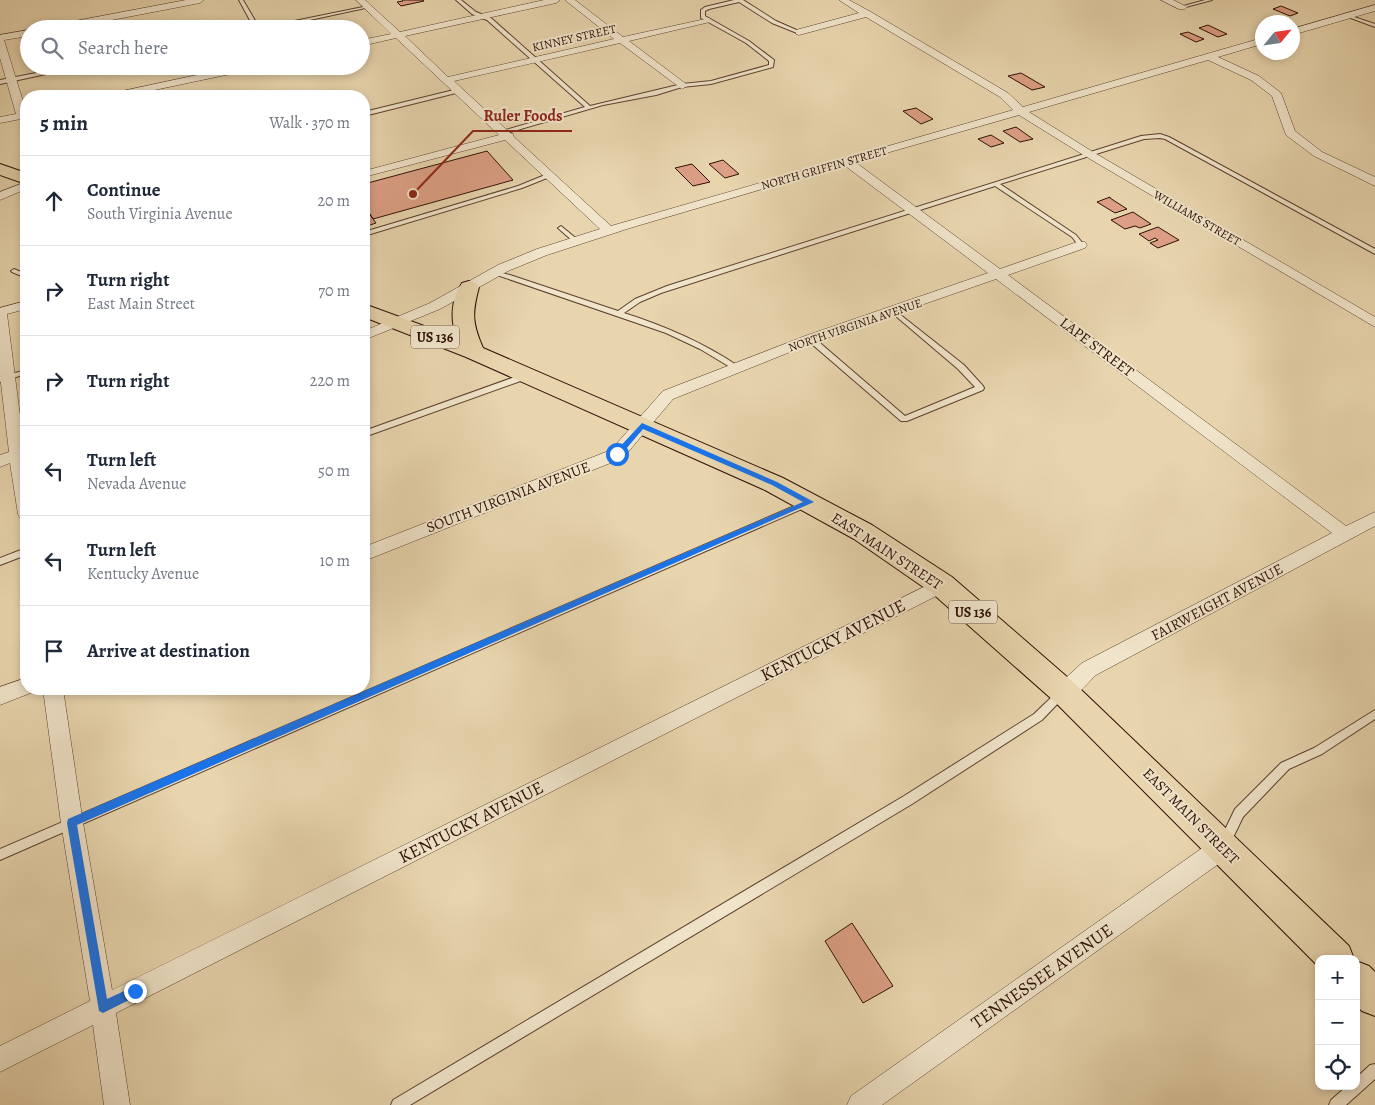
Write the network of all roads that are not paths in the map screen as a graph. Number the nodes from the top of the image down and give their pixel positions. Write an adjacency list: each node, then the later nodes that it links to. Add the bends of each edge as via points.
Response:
1 (200, 0): 17 (street)
2 (241, 0): 18 (lane)
3 (458, 0): 15 (lane)
4 (556, 0): 15 (street)
5 (569, 0): 27 (street)
6 (740, 0): 20 (lane, via 703,10 703,17); 23 (lane, via 774,22)
7 (844, 0): 14 (street, WILLIAMS STREET)
8 (1165, 0): 12 (street)
9 (1210, 0): 12 (lane)
10 (364, 3): 19 (lane); 25 (street)
11 (1360, 3): 13 (street)
12 (1182, 7)
13 (1375, 8): 16 (street)
14 (868, 14): 23 (street); 42 (street, WILLIAMS STREET, via 1004,94)
15 (482, 16): 25 (street); 32 (lane)
16 (1350, 16): 21 (lane); 22 (street)
17 (96, 20)
18 (253, 20)
19 (306, 20)
20 (707, 20): 27 (street, KINNEY STREET); 37 (lane, via 765,54 771,66)
21 (1375, 26)
22 (1300, 30)
23 (799, 32)
24 (20, 35): 26 (street)
25 (397, 35): 28 (street); 35 (street)
26 (0, 38)
27 (620, 40): 32 (street, KINNEY STREET); 37 (street)
28 (370, 41)
29 (0, 42): 36 (street)
30 (1255, 43): 31 (street, NORTH GRIFFIN STREET)
31 (1208, 56): 42 (street, NORTH GRIFFIN STREET); 53 (street, via 1255,78 1277,94 1290,133 1311,149)
32 (534, 60): 35 (street, KINNEY STREET); 41 (lane)
33 (35, 75): 36 (lane)
34 (212, 75): 38 (street)
35 (446, 80): 39 (street)
36 (5, 81): 40 (street)
37 (682, 86): 41 (lane)
38 (141, 90)
39 (458, 90): 43 (lane); 46 (street)
40 (20, 108)
41 (589, 108): 46 (lane)
42 (1020, 111): 47 (street, WILLIAMS STREET); 48 (street, NORTH GRIFFIN STREET)
43 (370, 112)
44 (20, 116): 45 (street)
45 (0, 120)
46 (506, 134): 50 (street); 51 (street)
47 (1089, 154): 54 (lane); 63 (lane, via 1143,137 1160,136); 75 (street, WILLIAMS STREET)
48 (847, 162): 57 (street, LAPE STREET); 59 (street, NORTH GRIFFIN STREET)
49 (0, 169): 52 (main road)
50 (370, 172)
51 (550, 175): 59 (street); 60 (lane)
52 (20, 177)
53 (1375, 182)
54 (997, 185): 57 (lane); 62 (lane, via 1074,236)
55 (20, 187): 56 (street)
56 (0, 196)
57 (913, 211): 67 (street, LAPE STREET); 73 (lane, via 685,283 628,306)
58 (561, 228): 61 (lane)
59 (609, 231): 61 (street, NORTH GRIFFIN STREET)
60 (370, 232)
61 (576, 241): 65 (street, NORTH GRIFFIN STREET)
62 (1081, 245): 67 (street, NORTH VIRGINIA AVENUE)
63 (1375, 252)
64 (14, 272): 66 (lane)
65 (494, 273): 68 (street, NORTH GRIFFIN STREET); 73 (lane)
66 (20, 274)
67 (999, 274): 70 (street, NORTH VIRGINIA AVENUE); 90 (street, LAPE STREET)
68 (469, 287): 74 (street, NORTH GRIFFIN STREET, via 435,306); 78 (main road, via 461,316 463,329)
69 (20, 307): 72 (street)
70 (893, 311): 77 (street, NORTH VIRGINIA AVENUE); 77 (lane, via 961,367 980,388 904,419)
71 (370, 312): 74 (main road, EAST MAIN STREET / US 136)
72 (0, 313): 82 (street)
73 (620, 313): 79 (lane, via 688,339 714,352)
74 (395, 322): 76 (street, NORTH GRIFFIN STREET); 78 (main road, EAST MAIN STREET / US 136)
75 (1375, 323)
76 (370, 333)
77 (810, 339): 79 (street, NORTH VIRGINIA AVENUE)
78 (474, 352): 81 (main road, EAST MAIN STREET / US 136)
79 (735, 368): 83 (street, NORTH VIRGINIA AVENUE, via 668,394)
80 (20, 374): 82 (lane)
81 (526, 376): 83 (main road, EAST MAIN STREET / US 136); 84 (lane)
82 (4, 379): 85 (street)
83 (642, 426): 88 (main road, EAST MAIN STREET / US 136); 91 (street, SOUTH VIRGINIA AVENUE, via 617,454)
84 (370, 432)
85 (20, 446)
86 (20, 455): 87 (street)
87 (0, 461)
88 (810, 502): 94 (main road, EAST MAIN STREET / US 136, via 863,532); 97 (lane)
89 (1375, 518): 90 (street, FAIRWEIGHT AVENUE)
90 (1345, 534): 96 (street, FAIRWEIGHT AVENUE, via 1089,670)
91 (370, 552)
92 (20, 554): 93 (lane)
93 (0, 562)
94 (942, 585): 96 (main road, EAST MAIN STREET / US 136); 108 (street, KENTUCKY AVENUE)
95 (20, 688): 100 (street)
96 (1064, 692): 103 (main road, EAST MAIN STREET / US 136); 112 (lane, via 1038,717 908,800)
97 (370, 693)
98 (54, 695): 102 (street)
99 (366, 695): 102 (lane)
100 (0, 696)
101 (1375, 714): 103 (lane, via 1318,751 1285,766 1239,813)
102 (72, 823): 104 (lane); 108 (street)
103 (1223, 848): 105 (main road, EAST MAIN STREET / US 136); 113 (street, TENNESSEE AVENUE)
104 (0, 855)
105 (1332, 955)
106 (1360, 983): 107 (main road)
107 (1375, 997)
108 (103, 1007): 109 (street, KENTUCKY AVENUE); 111 (street)
109 (0, 1060)
110 (1375, 1070): 114 (lane)
111 (118, 1105)
112 (398, 1105)
113 (860, 1105)
114 (1336, 1105)

